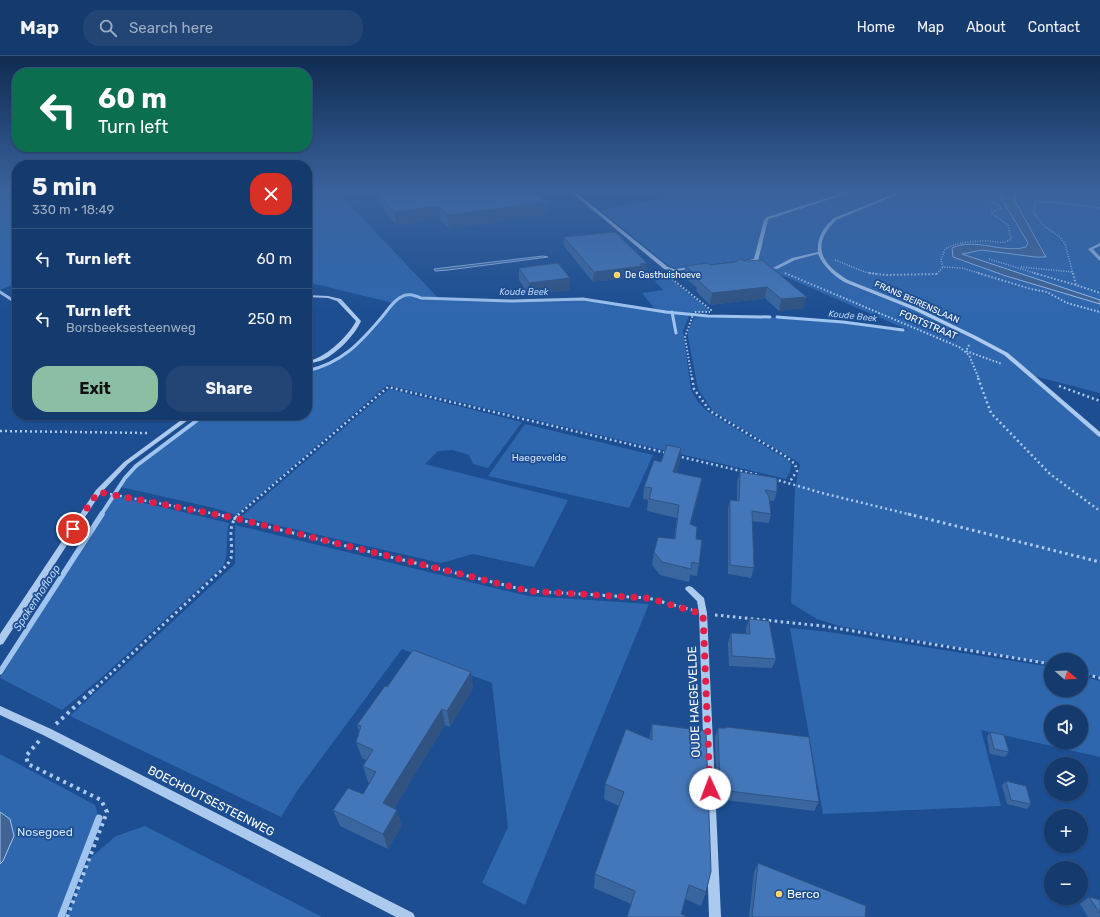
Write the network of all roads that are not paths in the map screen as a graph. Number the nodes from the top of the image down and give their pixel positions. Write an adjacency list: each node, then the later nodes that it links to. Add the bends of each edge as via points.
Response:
1 (621, 231): 8 (street, via 666,268 679,270)
2 (763, 231): 7 (street, via 756,260)
3 (823, 231): 5 (street)
4 (1100, 244): 6 (street, via 1090,249)
5 (820, 255): 9 (street, via 794,259); 13 (street, FRANS BEIRENSLAAN, via 828,267 841,278 916,309 1006,354)
6 (1100, 260)
7 (733, 263)
8 (702, 267)
9 (774, 268)
10 (312, 296): 11 (street, via 339,300 360,321 358,327 337,347 320,359)
11 (312, 361)
12 (185, 420): 15 (street, via 126,463 98,492)
13 (1100, 435)
14 (689, 589): 18 (street, OUDE HAEGEVELDE, via 702,600)
15 (0, 641)
16 (0, 710): 17 (street, BOECHOUTSESTEENWEG, via 48,732)
17 (409, 917)
18 (715, 917)

